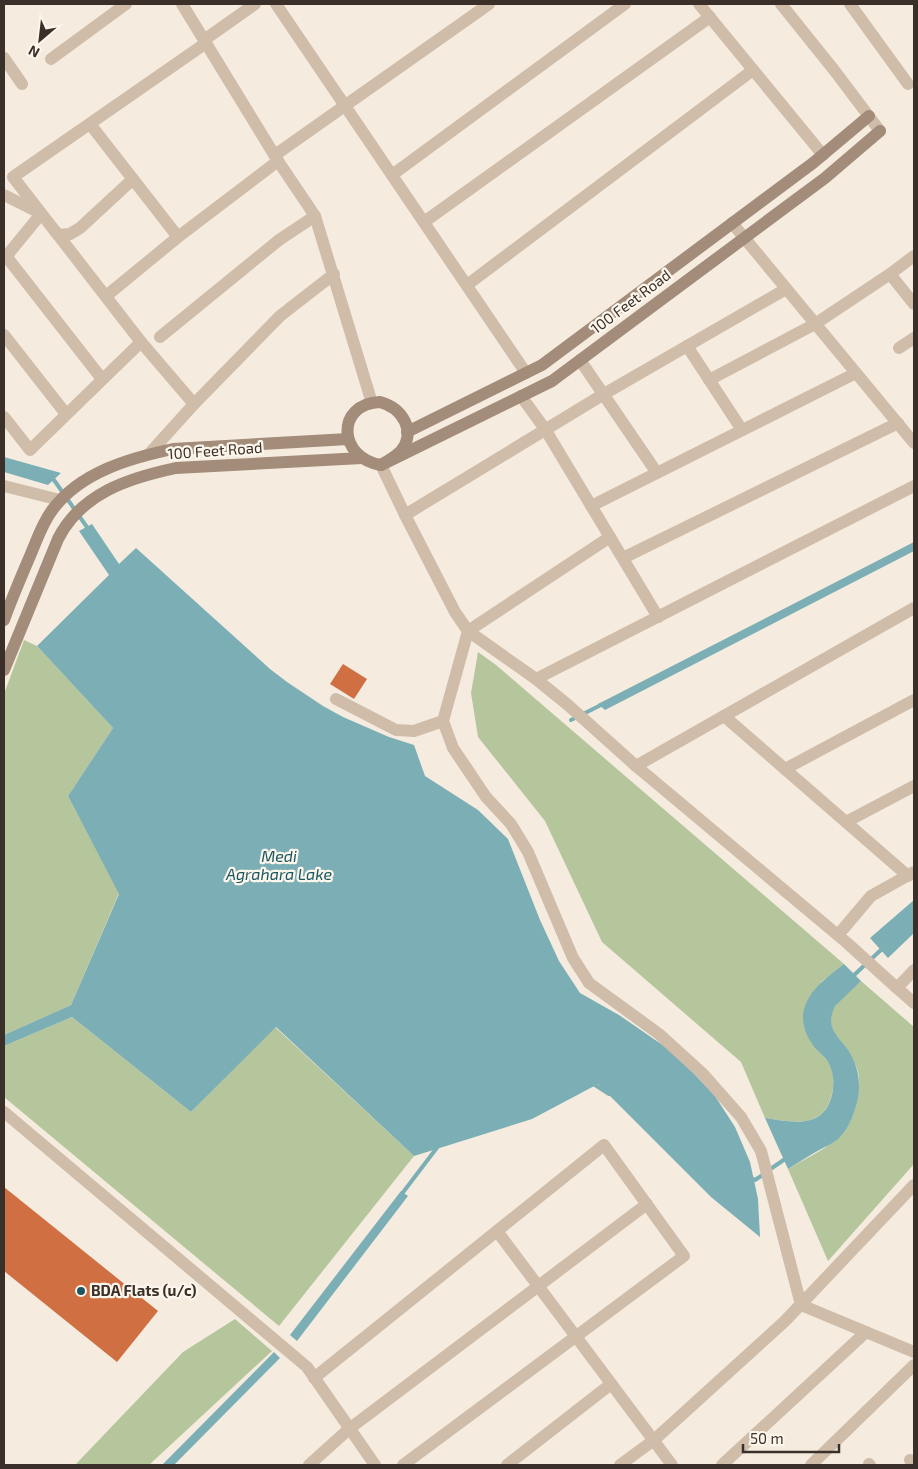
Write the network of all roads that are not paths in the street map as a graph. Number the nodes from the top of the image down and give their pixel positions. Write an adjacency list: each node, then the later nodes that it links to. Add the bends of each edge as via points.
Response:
1 (126, 4): 13 (street)
2 (182, 4): 11 (street)
3 (255, 4): 11 (street)
4 (276, 4): 17 (street)
5 (490, 4): 17 (street)
6 (625, 4): 23 (street)
7 (699, 4): 10 (street)
8 (781, 4): 18 (street)
9 (850, 4): 16 (street)
10 (710, 17): 14 (street); 28 (street)
11 (205, 42): 19 (street); 22 (street)
12 (4, 58): 15 (street)
13 (51, 59)
14 (753, 70): 21 (street); 36 (street)
15 (22, 84)
16 (908, 84)
17 (345, 106): 22 (street); 23 (street)
18 (869, 116): 20 (street); 21 (main road, 100 Feet Road)
19 (90, 124): 24 (street); 26 (street, via 13,177)
20 (880, 131): 31 (main road, 100 Feet Road, via 825,178)
21 (822, 155): 29 (main road, 100 Feet Road)
22 (277, 158): 27 (street); 30 (street)
23 (392, 175): 28 (street)
24 (133, 179): 26 (street, via 70,234 58,235); 30 (street)
25 (4, 195): 26 (street)
26 (41, 214): 33 (street); 44 (street)
27 (316, 216): 34 (street); 42 (street, via 279,240)
28 (424, 222): 36 (street)
29 (732, 224): 31 (street); 49 (main road, 100 Feet Road, via 542,365)
30 (178, 237): 38 (street)
31 (744, 238): 37 (street); 47 (main road, 100 Feet Road)
32 (914, 256): 35 (street)
33 (5, 257): 50 (street)
34 (334, 274): 54 (street); 55 (street, via 280,316)
35 (890, 274): 39 (street); 40 (street)
36 (467, 285): 49 (street)
37 (786, 288): 40 (street); 45 (street)
38 (111, 292)
39 (914, 304)
40 (815, 324): 48 (street); 51 (street)
41 (4, 335): 56 (street)
42 (160, 337)
43 (914, 338): 46 (street)
44 (141, 342): 50 (street); 55 (street)
45 (687, 346): 51 (street); 52 (street)
46 (899, 348)
47 (580, 360): 52 (street); 53 (main road, 100 Feet Road, via 552,381)
48 (856, 372): 58 (street); 60 (street)
49 (526, 373): 61 (main road, 100 Feet Road)
50 (102, 379): 56 (street)
51 (709, 380): 60 (street)
52 (604, 394): 59 (street); 67 (street)
53 (521, 396): 59 (street); 66 (main road, 100 Feet Road)
54 (372, 403): 61 (main road, via 387,404 400,412); 62 (main road, via 352,415)
55 (194, 404): 64 (street)
56 (66, 414): 57 (street, via 30,450)
57 (4, 417)
58 (898, 423): 63 (street); 74 (street)
59 (545, 429): 71 (street); 72 (street)
60 (742, 430): 67 (street)
61 (408, 432): 66 (main road, via 404,446)
62 (348, 439): 64 (main road, 100 Feet Road, via 173,449); 65 (main road)
63 (914, 443)
64 (149, 454): 70 (main road, 100 Feet Road, via 108,468)
65 (362, 458): 66 (main road); 79 (main road, 100 Feet Road, via 176,468 116,486 88,501 62,529)
66 (381, 465): 72 (street)
67 (657, 473): 71 (street)
68 (4, 486): 70 (street)
69 (914, 486): 76 (street)
70 (60, 500): 77 (main road, 100 Feet Road, via 46,520)
71 (592, 506): 73 (street)
72 (405, 515): 78 (street)
73 (610, 537): 74 (street); 78 (street)
74 (622, 558): 76 (street)
75 (914, 608): 83 (street)
76 (658, 617): 80 (street)
77 (4, 620)
78 (468, 631): 80 (street); 84 (street)
79 (4, 670)
80 (536, 679): 85 (street)
81 (336, 699): 84 (street, via 396,730 414,731)
82 (914, 700): 86 (street)
83 (724, 716): 85 (street); 86 (street)
84 (443, 721): 99 (street, via 453,748 486,797 511,824 528,852 573,958 589,983 659,1034 703,1074 741,1117 761,1151)
85 (636, 766): 90 (street)
86 (785, 769): 88 (street)
87 (914, 786): 88 (street)
88 (846, 822): 89 (street)
89 (911, 874): 90 (street, via 870,896)
90 (842, 938): 92 (street)
91 (914, 970): 92 (street)
92 (898, 988): 93 (street)
93 (914, 1003)
94 (4, 1112): 104 (street, via 307,1367)
95 (914, 1185): 99 (street)
96 (647, 1204): 97 (street, via 604,1145); 98 (street); 101 (street, via 684,1256)
97 (497, 1231): 98 (street); 104 (street)
98 (538, 1286): 101 (street); 106 (street)
99 (800, 1305): 100 (street); 107 (street)
100 (866, 1332): 102 (street); 114 (street)
101 (576, 1336): 105 (street); 110 (street)
102 (914, 1352)
103 (914, 1365): 115 (street)
104 (314, 1378): 106 (street)
105 (611, 1384): 107 (street); 111 (street)
106 (349, 1429): 108 (street); 109 (street)
107 (654, 1440): 112 (street); 113 (street)
108 (309, 1465)
109 (375, 1465)
110 (403, 1465)
111 (507, 1465)
112 (620, 1465)
113 (672, 1465)
114 (722, 1465)
115 (811, 1465)

